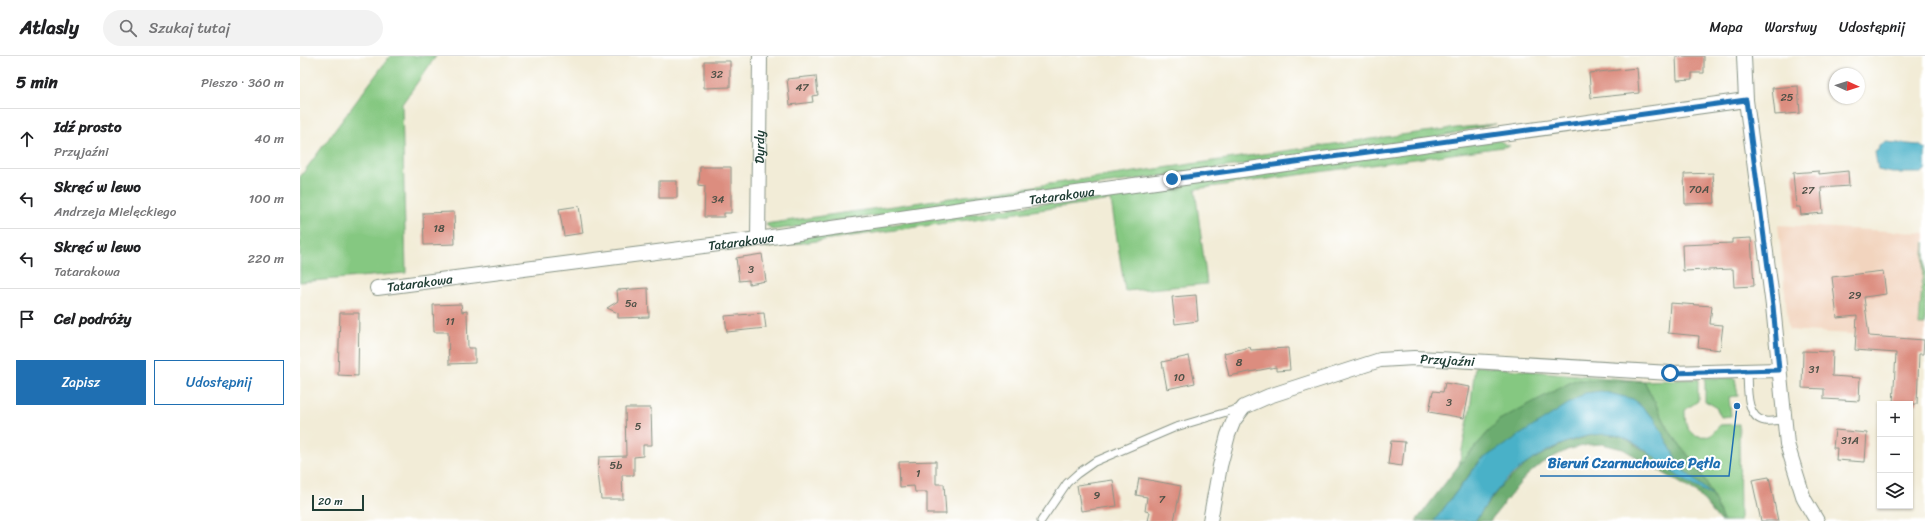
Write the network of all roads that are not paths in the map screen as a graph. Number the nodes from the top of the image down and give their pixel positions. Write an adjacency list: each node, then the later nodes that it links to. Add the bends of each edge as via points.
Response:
1 (760, 56): 4 (street, Dyrdy)
2 (1744, 56): 3 (street)
3 (1746, 100): 4 (street, Tatarakowa); 6 (street)
4 (758, 239): 5 (street, Tatarakowa)
5 (377, 288)
6 (1779, 370): 7 (street, Przyjaźni); 9 (street)
7 (1747, 371): 8 (street, Przyjaźni, via 1670,373 1406,358 1380,360 1362,365); 9 (lane, via 1750,404 1756,417 1765,422)
8 (1244, 407): 10 (lane, via 1176,427 1094,462 1068,483); 11 (street, via 1234,420 1228,435)
9 (1784, 420): 12 (street, via 1787,444 1804,500)
10 (1041, 521)
11 (1210, 521)
12 (1817, 521)

